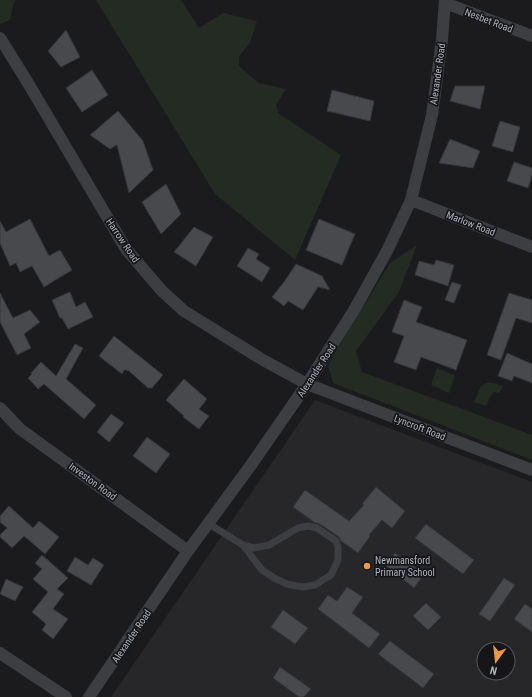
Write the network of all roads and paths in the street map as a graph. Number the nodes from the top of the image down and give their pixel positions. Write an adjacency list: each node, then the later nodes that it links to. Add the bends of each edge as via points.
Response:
1 (445, 2): 2 (street, Nesbet Road); 4 (street, Alexander Road, via 432,115)
2 (532, 36)
3 (0, 38): 6 (street, Harrow Road, via 126,249 154,282 184,311)
4 (411, 200): 5 (street, Marlow Road); 6 (street, Alexander Road, via 387,251 353,312)
5 (532, 247)
6 (307, 384): 8 (street, Lyncroft Road); 9 (street, Alexander Road)
7 (0, 408): 11 (street, Investon Road, via 20,429)
8 (532, 470)
9 (209, 524): 10 (lane); 11 (street, Alexander Road)
10 (243, 546): 10 (lane, via 254,548 270,545 298,528 308,526 317,528 336,541 338,560 331,575 315,585 303,587 288,584 262,570)
11 (188, 551): 14 (street, Alexander Road)
12 (0, 653): 13 (street)
13 (66, 697)
14 (89, 697)

